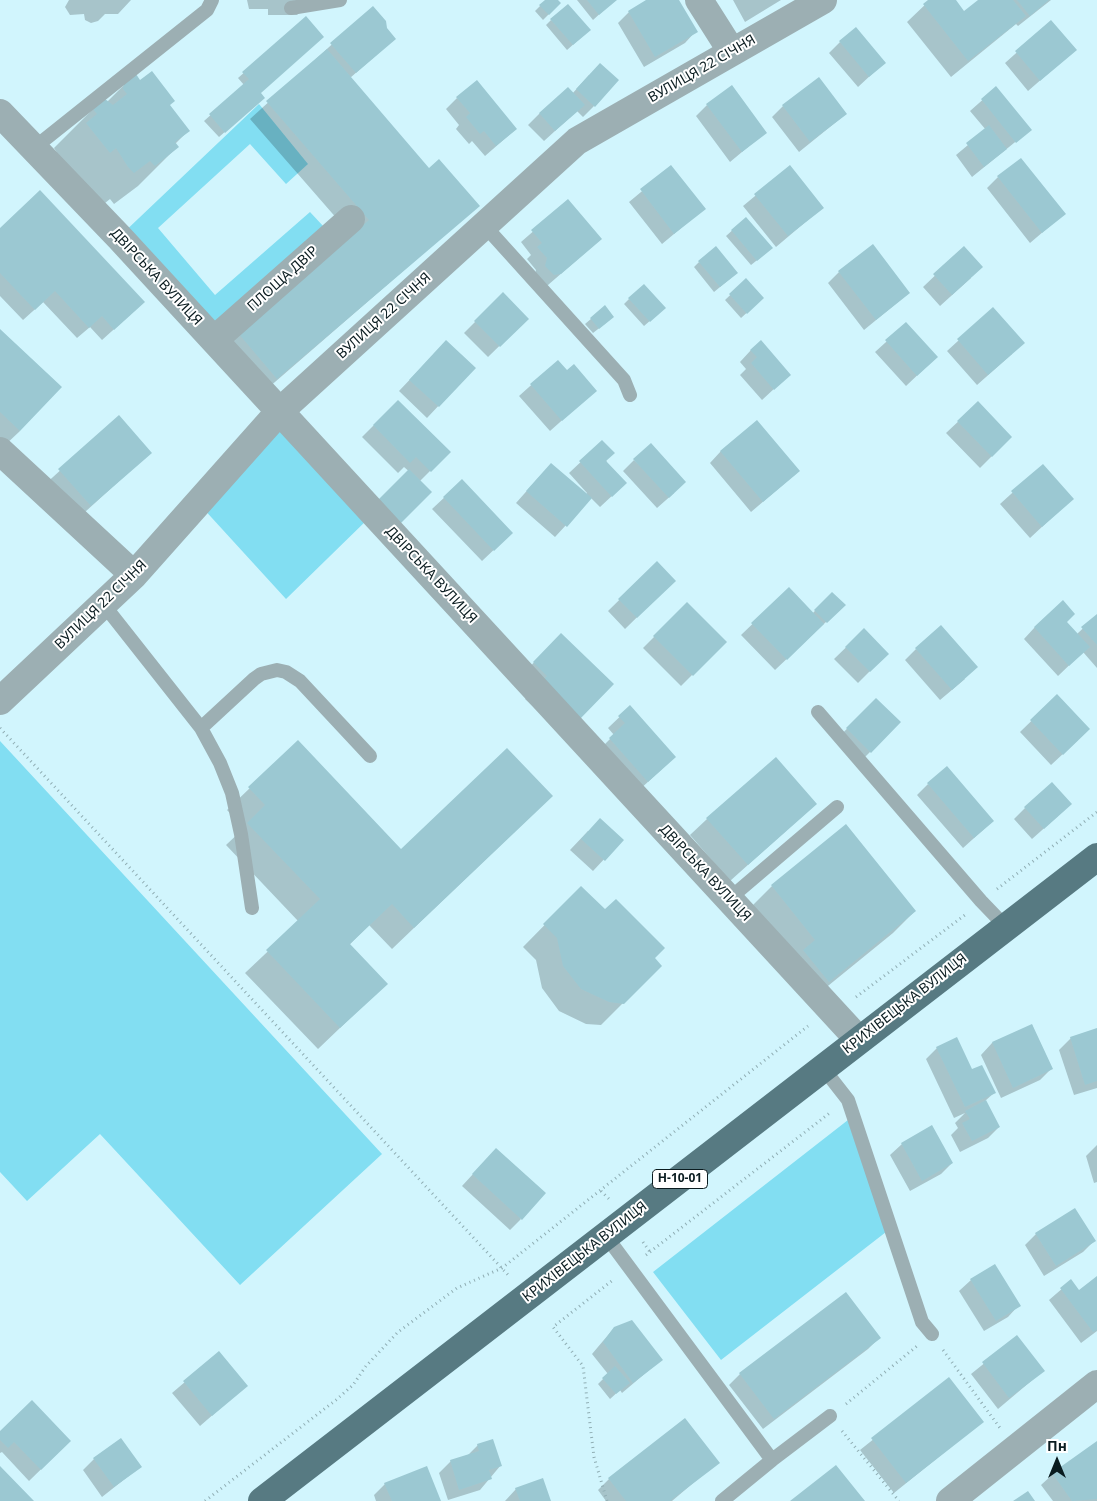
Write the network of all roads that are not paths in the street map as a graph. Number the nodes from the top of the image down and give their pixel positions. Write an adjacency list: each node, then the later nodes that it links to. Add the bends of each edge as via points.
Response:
1 (212, 0): 8 (lane, via 207,10)
2 (340, 0): 5 (lane)
3 (699, 0): 6 (street)
4 (823, 0): 6 (street, ВУЛИЦЯ 22 СІЧНЯ)
5 (291, 8)
6 (732, 52): 10 (street, ВУЛИЦЯ 22 СІЧНЯ, via 577,141)
7 (0, 112): 8 (street, ДВІРСЬКА ВУЛИЦЯ)
8 (34, 148): 11 (street, ДВІРСЬКА ВУЛИЦЯ)
9 (351, 218): 11 (street, ПЛОЩА ДВІР)
10 (484, 225): 12 (lane, via 624,380); 13 (street, ВУЛИЦЯ 22 СІЧНЯ)
11 (214, 340): 13 (street, ДВІРСЬКА ВУЛИЦЯ)
12 (630, 395)
13 (279, 412): 15 (street, ВУЛИЦЯ 22 СІЧНЯ); 23 (street, ДВІРСЬКА ВУЛИЦЯ)
14 (0, 451): 15 (street)
15 (134, 575): 16 (street, ВУЛИЦЯ 22 СІЧНЯ)
16 (104, 605): 17 (street, ВУЛИЦЯ 22 СІЧНЯ); 19 (lane)
17 (0, 701)
18 (818, 712): 25 (lane)
19 (201, 728): 20 (lane, via 254,679 278,670 300,681); 24 (lane, via 232,793 242,834)
20 (370, 756)
21 (837, 807): 23 (lane)
22 (1097, 857): 25 (main road, КРИХІВЕЦЬКА ВУЛИЦЯ / Н-10-01)
23 (729, 899): 26 (street, ДВІРСЬКА ВУЛИЦЯ)
24 (252, 908)
25 (1006, 927): 26 (main road, КРИХІВЕЦЬКА ВУЛИЦЯ / Н-10-01)
26 (859, 1040): 27 (main road, КРИХІВЕЦЬКА ВУЛИЦЯ / Н-10-01)
27 (823, 1068): 28 (main road, КРИХІВЕЦЬКА ВУЛИЦЯ / Н-10-01); 29 (lane, via 848,1100 922,1322)
28 (606, 1236): 32 (lane); 33 (main road, КРИХІВЕЦЬКА ВУЛИЦЯ / Н-10-01)
29 (932, 1334)
30 (1097, 1384): 35 (street)
31 (830, 1416): 32 (lane)
32 (772, 1460): 34 (lane)
33 (262, 1501)
34 (722, 1501)
35 (950, 1501)

